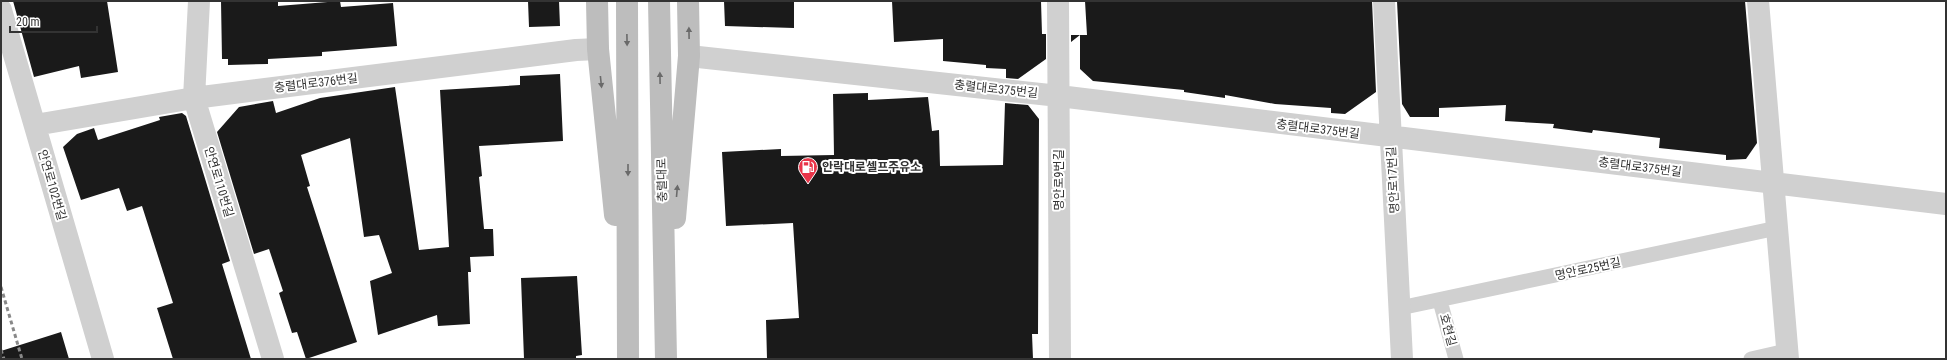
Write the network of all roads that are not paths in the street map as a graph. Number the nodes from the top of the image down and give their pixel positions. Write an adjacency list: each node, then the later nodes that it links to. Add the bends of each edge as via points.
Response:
1 (199, 1): 13 (street, 안연로110번길)
2 (597, 1): 10 (main road)
3 (627, 1): 21 (main road, one-way to 21)
4 (659, 1): 22 (main road, 충렬대로, one-way to 4)
5 (688, 1): 11 (main road, one-way to 5)
6 (1058, 1): 12 (street, 명안로9번길)
7 (1384, 1): 15 (street, 명안로17번길)
8 (1758, 1): 16 (street)
9 (1, 10): 14 (street, 안연로102번길)
10 (598, 49): 13 (street, 충렬대로376번길); 21 (main road, one-way to 21)
11 (690, 56): 12 (street, 충렬대로375번길); 22 (main road, one-way to 11)
12 (1059, 96): 15 (street, 충렬대로375번길); 28 (street, 명안로9번길)
13 (194, 98): 14 (street, 충렬대로376번길); 25 (street, 안연로110번길)
14 (35, 125): 24 (street, 안연로102번길)
15 (1391, 138): 16 (street, 충렬대로375번길); 20 (street, 명안로17번길)
16 (1773, 183): 17 (street, 충렬대로375번길); 18 (street)
17 (1946, 204)
18 (1777, 228): 19 (lane, 명안로25번길); 23 (street)
19 (1440, 301): 20 (lane, 명안로25번길); 30 (lane, 호현길)
20 (1400, 308): 29 (street, 명안로17번길)
21 (627, 327): 26 (main road)
22 (665, 327): 27 (main road, 충렬대로)
23 (1787, 355): 31 (lane)
24 (103, 359)
25 (273, 359)
26 (628, 359)
27 (666, 359)
28 (1060, 359)
29 (1402, 359)
30 (1456, 359)
31 (1751, 359)

